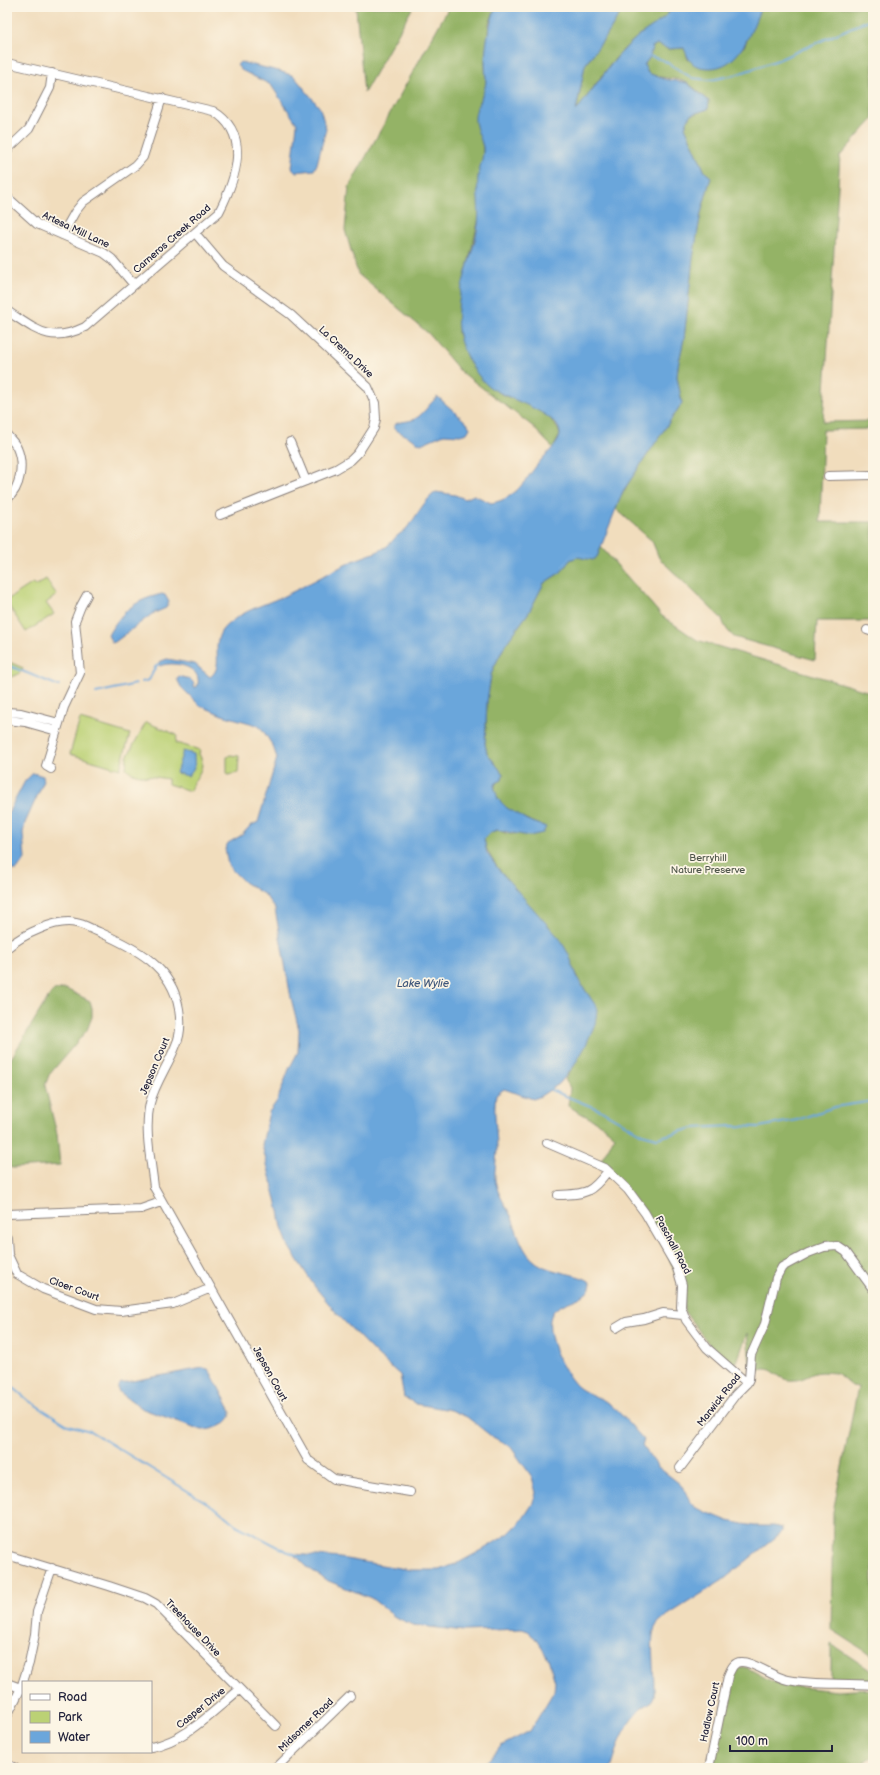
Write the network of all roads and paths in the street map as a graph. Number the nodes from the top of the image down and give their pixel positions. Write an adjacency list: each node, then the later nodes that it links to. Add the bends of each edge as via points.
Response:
1 (7, 63): 2 (street, Carneros Creek Road)
2 (52, 73): 3 (street, Carneros Creek Road); 4 (street, via 50,88 29,129)
3 (162, 98): 6 (street, Carneros Creek Road, via 212,111 224,119 236,140 237,163 223,204 214,218); 7 (street, via 143,156 136,165 83,202)
4 (7, 150)
5 (7, 197): 7 (street, Artesa Mill Lane, via 37,224)
6 (195, 233): 8 (street, Carneros Creek Road); 14 (street, La Crema Drive, via 223,266 291,315 358,375 372,394 376,419 371,435 364,445 351,460)
7 (62, 234): 8 (street, Artesa Mill Lane, via 104,253)
8 (134, 285): 9 (street, Carneros Creek Road, via 85,327 73,333 56,336 42,334)
9 (7, 310)
10 (7, 435): 15 (street, via 17,448 21,472)
11 (290, 442): 14 (street)
12 (873, 475): 13 (street)
13 (828, 476)
14 (306, 481): 16 (street, La Crema Drive)
15 (7, 499)
16 (220, 515)
17 (87, 595): 20 (street, via 75,621 80,673 67,699)
18 (7, 712): 20 (street, via 21,713)
19 (7, 720): 20 (street)
20 (58, 727): 21 (street, via 46,765)
21 (52, 769)
22 (7, 948): 26 (street, Jepson Court, via 52,924 77,923 145,955 169,979 178,1000 179,1035 155,1090 149,1112 148,1137 154,1187)
23 (547, 1143): 24 (street, Paschall Road)
24 (608, 1170): 25 (street, via 591,1190 573,1195); 31 (street, Paschall Road, via 636,1199 676,1268 682,1285)
25 (558, 1195)
26 (161, 1202): 27 (street, via 142,1209); 29 (street, Jepson Court)
27 (7, 1215)
28 (7, 1237): 29 (street, Cloer Court, via 8,1254 17,1274 43,1289 96,1309 121,1311 173,1304)
29 (211, 1288): 35 (street, Jepson Court, via 308,1460 334,1479)
30 (873, 1289): 33 (street, Marwick Road, via 846,1252 837,1246 824,1247 787,1262 776,1278 766,1324 751,1355)
31 (683, 1314): 32 (street, via 663,1313 626,1322); 33 (street, Paschall Road, via 707,1348)
32 (616, 1328)
33 (747, 1383): 34 (street, Marwick Road)
34 (680, 1468)
35 (410, 1492)
36 (7, 1554): 37 (street, Treehouse Drive)
37 (52, 1568): 38 (street, via 37,1612 35,1634); 42 (street, Treehouse Drive, via 145,1598 156,1604)
38 (24, 1681)
39 (7, 1683): 41 (street)
40 (873, 1685): 50 (street, Hadlow Court, via 788,1680 749,1663 737,1663 728,1676)
41 (22, 1689): 44 (street)
42 (239, 1690): 45 (street, Treehouse Drive); 46 (street, Casper Drive, via 185,1735 166,1744)
43 (350, 1696): 49 (street, Midsomer Road)
44 (7, 1716)
45 (276, 1726)
46 (152, 1747)
47 (7, 1764): 48 (street)
48 (15, 1768)
49 (276, 1768)
50 (709, 1768)

